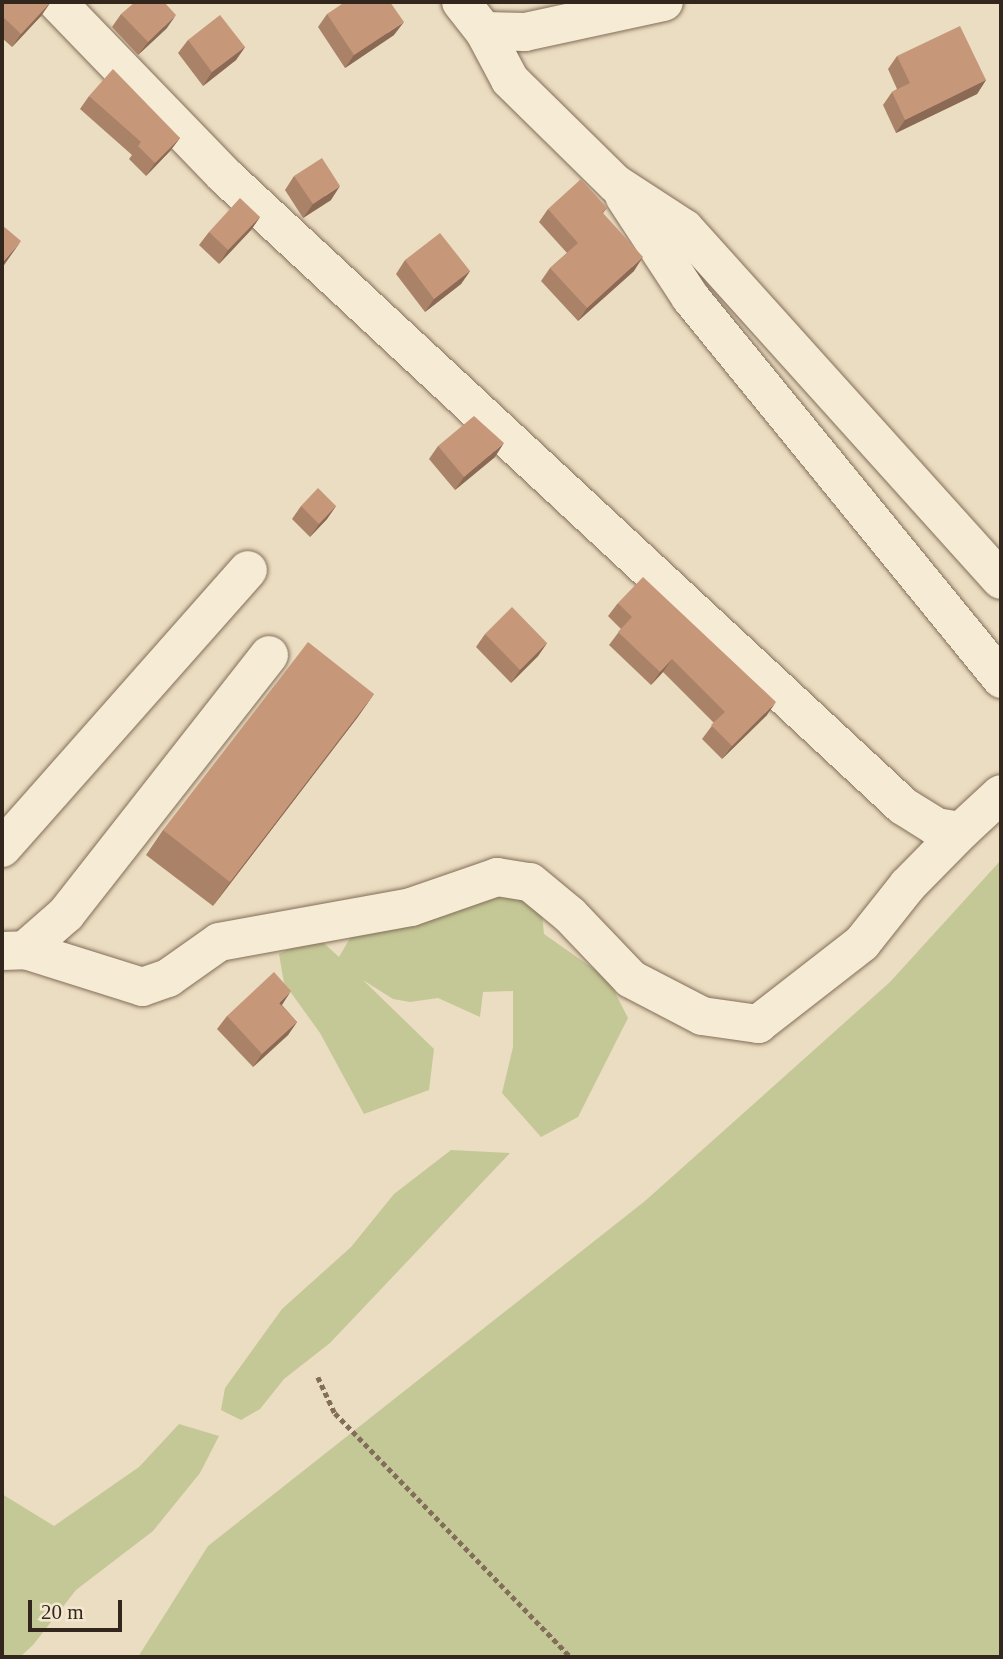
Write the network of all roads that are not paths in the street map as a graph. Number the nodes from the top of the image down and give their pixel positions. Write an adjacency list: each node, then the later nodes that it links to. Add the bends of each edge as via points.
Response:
1 (57, 2): 11 (street, via 224,175 893,797 936,827)
2 (461, 2): 4 (street)
3 (664, 2): 4 (street, via 560,27)
4 (484, 31): 5 (street, via 510,80)
5 (616, 184): 7 (street, via 685,229); 9 (street, via 690,297)
6 (248, 570): 12 (street)
7 (1001, 580)
8 (269, 655): 13 (street, via 66,914)
9 (1001, 679)
10 (1001, 794): 11 (street)
11 (961, 831): 13 (street, via 908,885 862,943 758,1024 702,1016 631,979 570,915 530,882 497,877 411,907 219,942 168,978 142,987)
12 (2, 848)
13 (13, 951)

